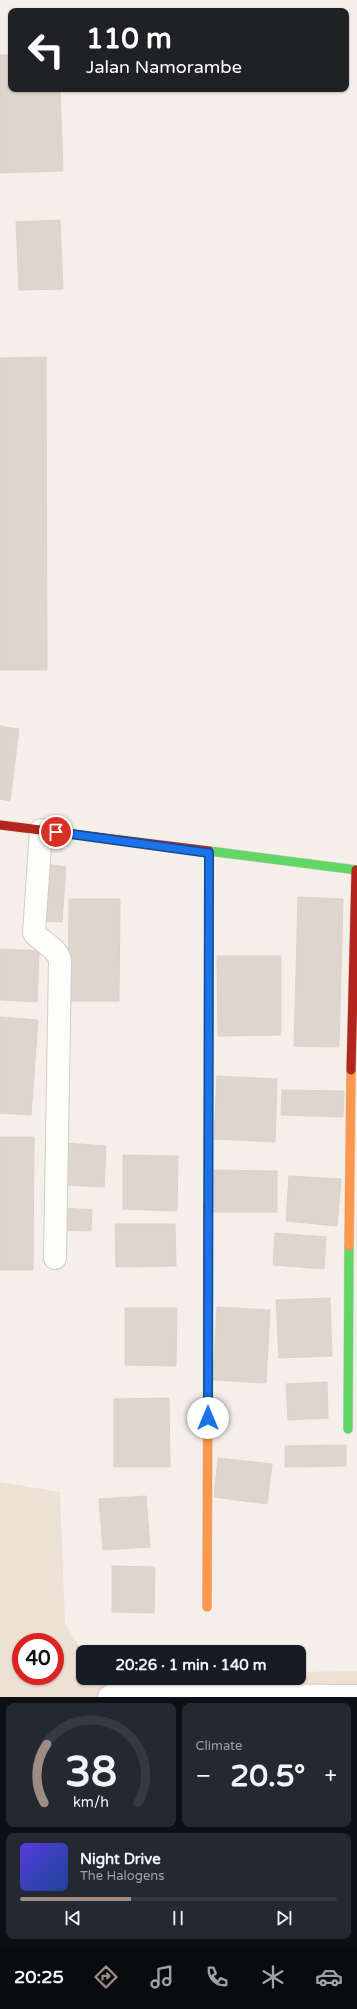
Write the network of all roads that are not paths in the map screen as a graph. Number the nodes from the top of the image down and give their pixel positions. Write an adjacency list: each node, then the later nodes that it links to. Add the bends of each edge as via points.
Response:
1 (0, 825): 2 (street)
2 (41, 830): 3 (street); 5 (street, via 34,933 53,948 60,960)
3 (209, 853): 4 (street); 7 (street)
4 (357, 870): 6 (street, via 349,1161)
5 (55, 1258)
6 (348, 1429)
7 (207, 1607)
8 (278, 1696): 9 (street); 10 (street, via 120,1692)
9 (357, 1696)
10 (109, 1697)

